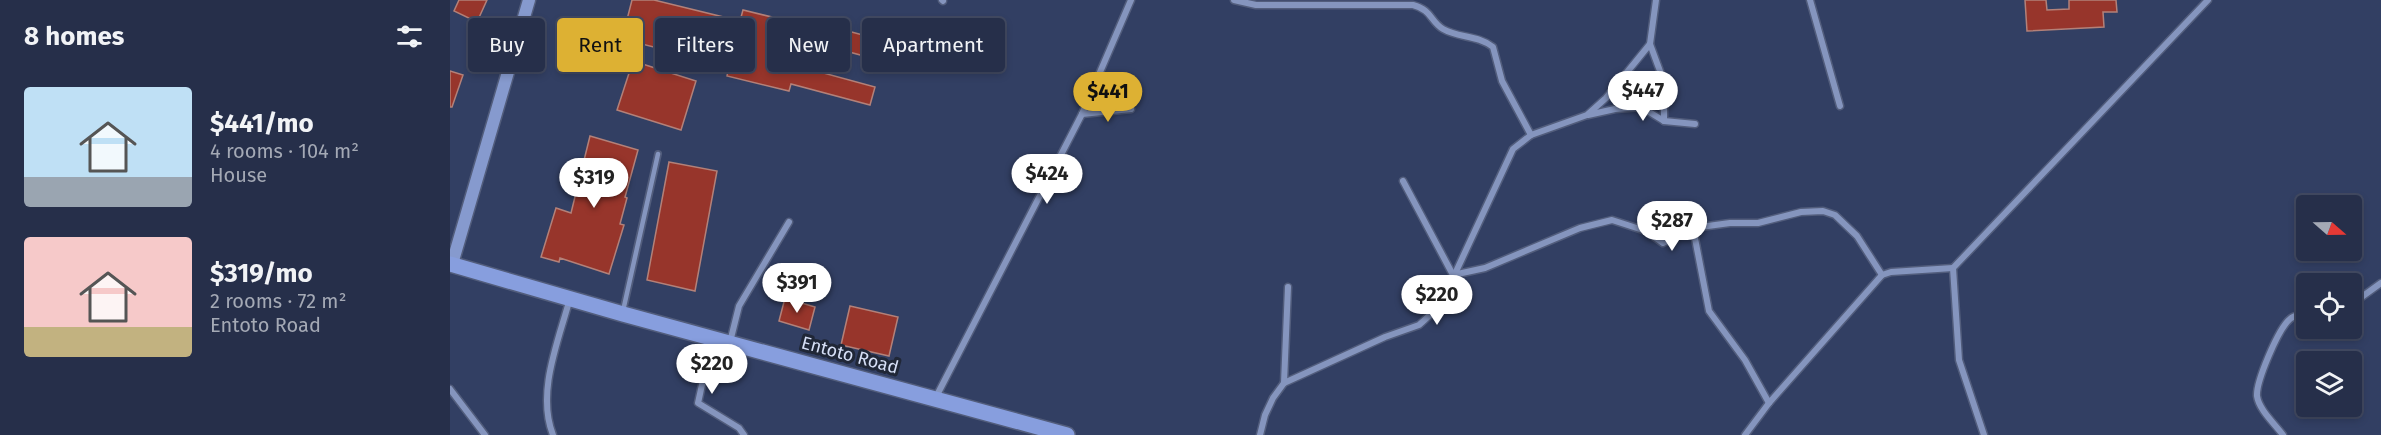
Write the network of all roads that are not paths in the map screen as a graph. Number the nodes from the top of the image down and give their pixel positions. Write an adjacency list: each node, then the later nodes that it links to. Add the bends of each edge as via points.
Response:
1 (1131, 0): 12 (street)
2 (1234, 0): 16 (street, via 1256,5 1421,7 1443,29 1493,46 1502,81)
3 (1656, 0): 9 (street)
4 (1810, 0): 10 (street)
5 (2194, 0): 8 (street)
6 (2208, 0): 8 (street)
7 (530, 1): 21 (street)
8 (2200, 7): 22 (street)
9 (1650, 44): 13 (street, via 1606,99); 14 (street, via 1664,82)
10 (1840, 106)
11 (1131, 109): 12 (street)
12 (1082, 114): 35 (street)
13 (1587, 115): 14 (street, via 1641,107); 16 (street)
14 (1664, 121): 15 (street)
15 (1695, 124)
16 (1531, 135): 23 (street, via 1513,149)
17 (658, 154): 29 (lane)
18 (1403, 182): 23 (street)
19 (789, 222): 32 (street, via 739,306)
20 (1693, 228): 23 (street, via 1663,243 1646,231 1612,220 1580,228 1485,268); 24 (street, via 1758,223 1801,212 1823,211 1835,215 1857,236); 36 (street, via 1709,311 1745,360)
21 (451, 264): 28 (main road, Entoto Road)
22 (1953, 268): 24 (street); 43 (street, via 1959,360)
23 (1453, 275): 33 (street, via 1440,306 1419,325)
24 (1882, 275): 36 (street)
25 (2381, 283): 27 (street)
26 (1288, 286): 33 (street)
27 (2362, 297)
28 (570, 298): 29 (main road, Entoto Road); 38 (street, via 547,391)
29 (623, 314): 31 (main road, Entoto Road)
30 (2296, 315): 44 (street, via 2286,322 2275,339 2258,388 2257,398)
31 (712, 338): 32 (main road, Entoto Road); 39 (street, via 698,403)
32 (729, 343): 35 (main road, Entoto Road)
33 (1284, 383): 41 (street, via 1265,415)
34 (450, 389): 37 (street)
35 (936, 398): 40 (main road, Entoto Road)
36 (1769, 403): 42 (street)
37 (485, 435)
38 (553, 435)
39 (744, 435)
40 (1067, 435)
41 (1260, 435)
42 (1745, 435)
43 (1984, 435)
44 (2283, 435)

